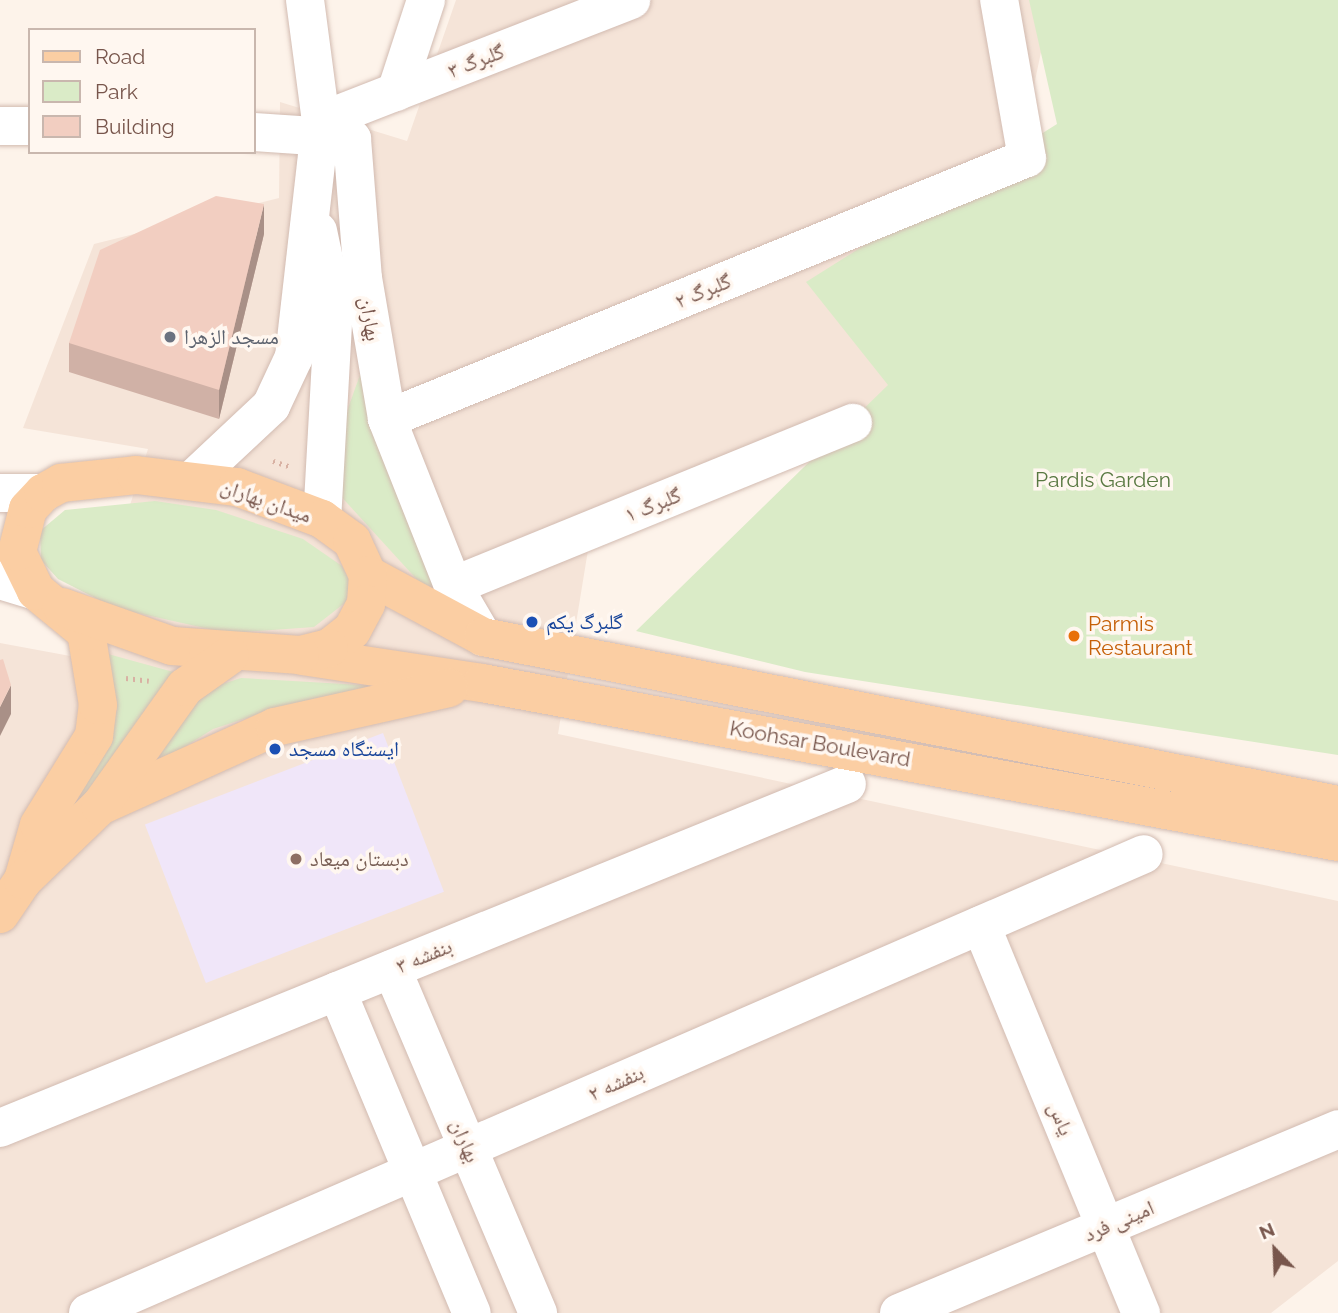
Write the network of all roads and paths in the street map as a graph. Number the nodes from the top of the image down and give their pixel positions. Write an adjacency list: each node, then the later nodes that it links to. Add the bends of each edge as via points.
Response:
1 (305, 0): 8 (street, بهاران)
2 (426, 0): 5 (street)
3 (631, 0): 5 (street, گلبرگ ۳)
4 (999, 0): 11 (street, گلبرگ ۲, via 1028,151 1019,163)
5 (396, 92): 8 (street, گلبرگ ۳)
6 (0, 125): 7 (street)
7 (28, 126)
8 (337, 130): 9 (street); 10 (street); 11 (street, بهاران)
9 (256, 132)
10 (310, 195): 15 (street, via 294,357 271,406); 18 (street, via 334,306)
11 (387, 419): 21 (street, بهاران)
12 (853, 423): 21 (street, گلبرگ ۱)
13 (268, 460): 14 (path)
14 (303, 471)
15 (193, 479): 17 (main road, میدان بهاران, via 91,479); 18 (main road, میدان بهاران, via 237,487)
16 (0, 493): 17 (street)
17 (43, 493): 22 (main road, via 28,509 17,552)
18 (321, 519): 19 (main road, میدان بهاران, via 352,541)
19 (368, 575): 23 (main road, Koohsar Boulevard); 25 (main road, via 366,604 352,630 329,648)
20 (0, 580): 22 (street)
21 (453, 586): 23 (street, بهاران)
22 (49, 599): 24 (main road, via 172,646); 34 (main road, via 86,632 98,705 94,736 40,825)
23 (482, 637): 30 (main road, Koohsar Boulevard)
24 (230, 655): 25 (main road); 31 (main road, via 185,687)
25 (300, 655): 28 (main road, Koohsar Boulevard)
26 (112, 676): 27 (path)
27 (153, 682)
28 (482, 683): 31 (main road, via 275,727); 32 (main road, Koohsar Boulevard)
29 (847, 784): 37 (street, بنفشه ۳)
30 (1338, 805)
31 (100, 806): 34 (main road)
32 (1338, 842)
33 (1144, 854): 36 (street, بنفشه ۲)
34 (23, 880): 35 (main road)
35 (0, 914)
36 (981, 925): 41 (street, بنفشه ۲); 43 (street, یاس)
37 (392, 969): 38 (street, بنفشه ۳); 41 (street, بهاران)
38 (337, 991): 39 (street, بنفشه ۳); 42 (street)
39 (0, 1128)
40 (1338, 1129): 43 (street, امینی فرد)
41 (468, 1148): 42 (street, بنفشه ۲); 46 (street, بهاران)
42 (412, 1172): 44 (street, بنفشه ۲); 45 (street)
43 (1105, 1227): 47 (street, امینی فرد); 48 (street, یاس)
44 (88, 1313)
45 (471, 1313)
46 (538, 1313)
47 (899, 1313)
48 (1141, 1313)

